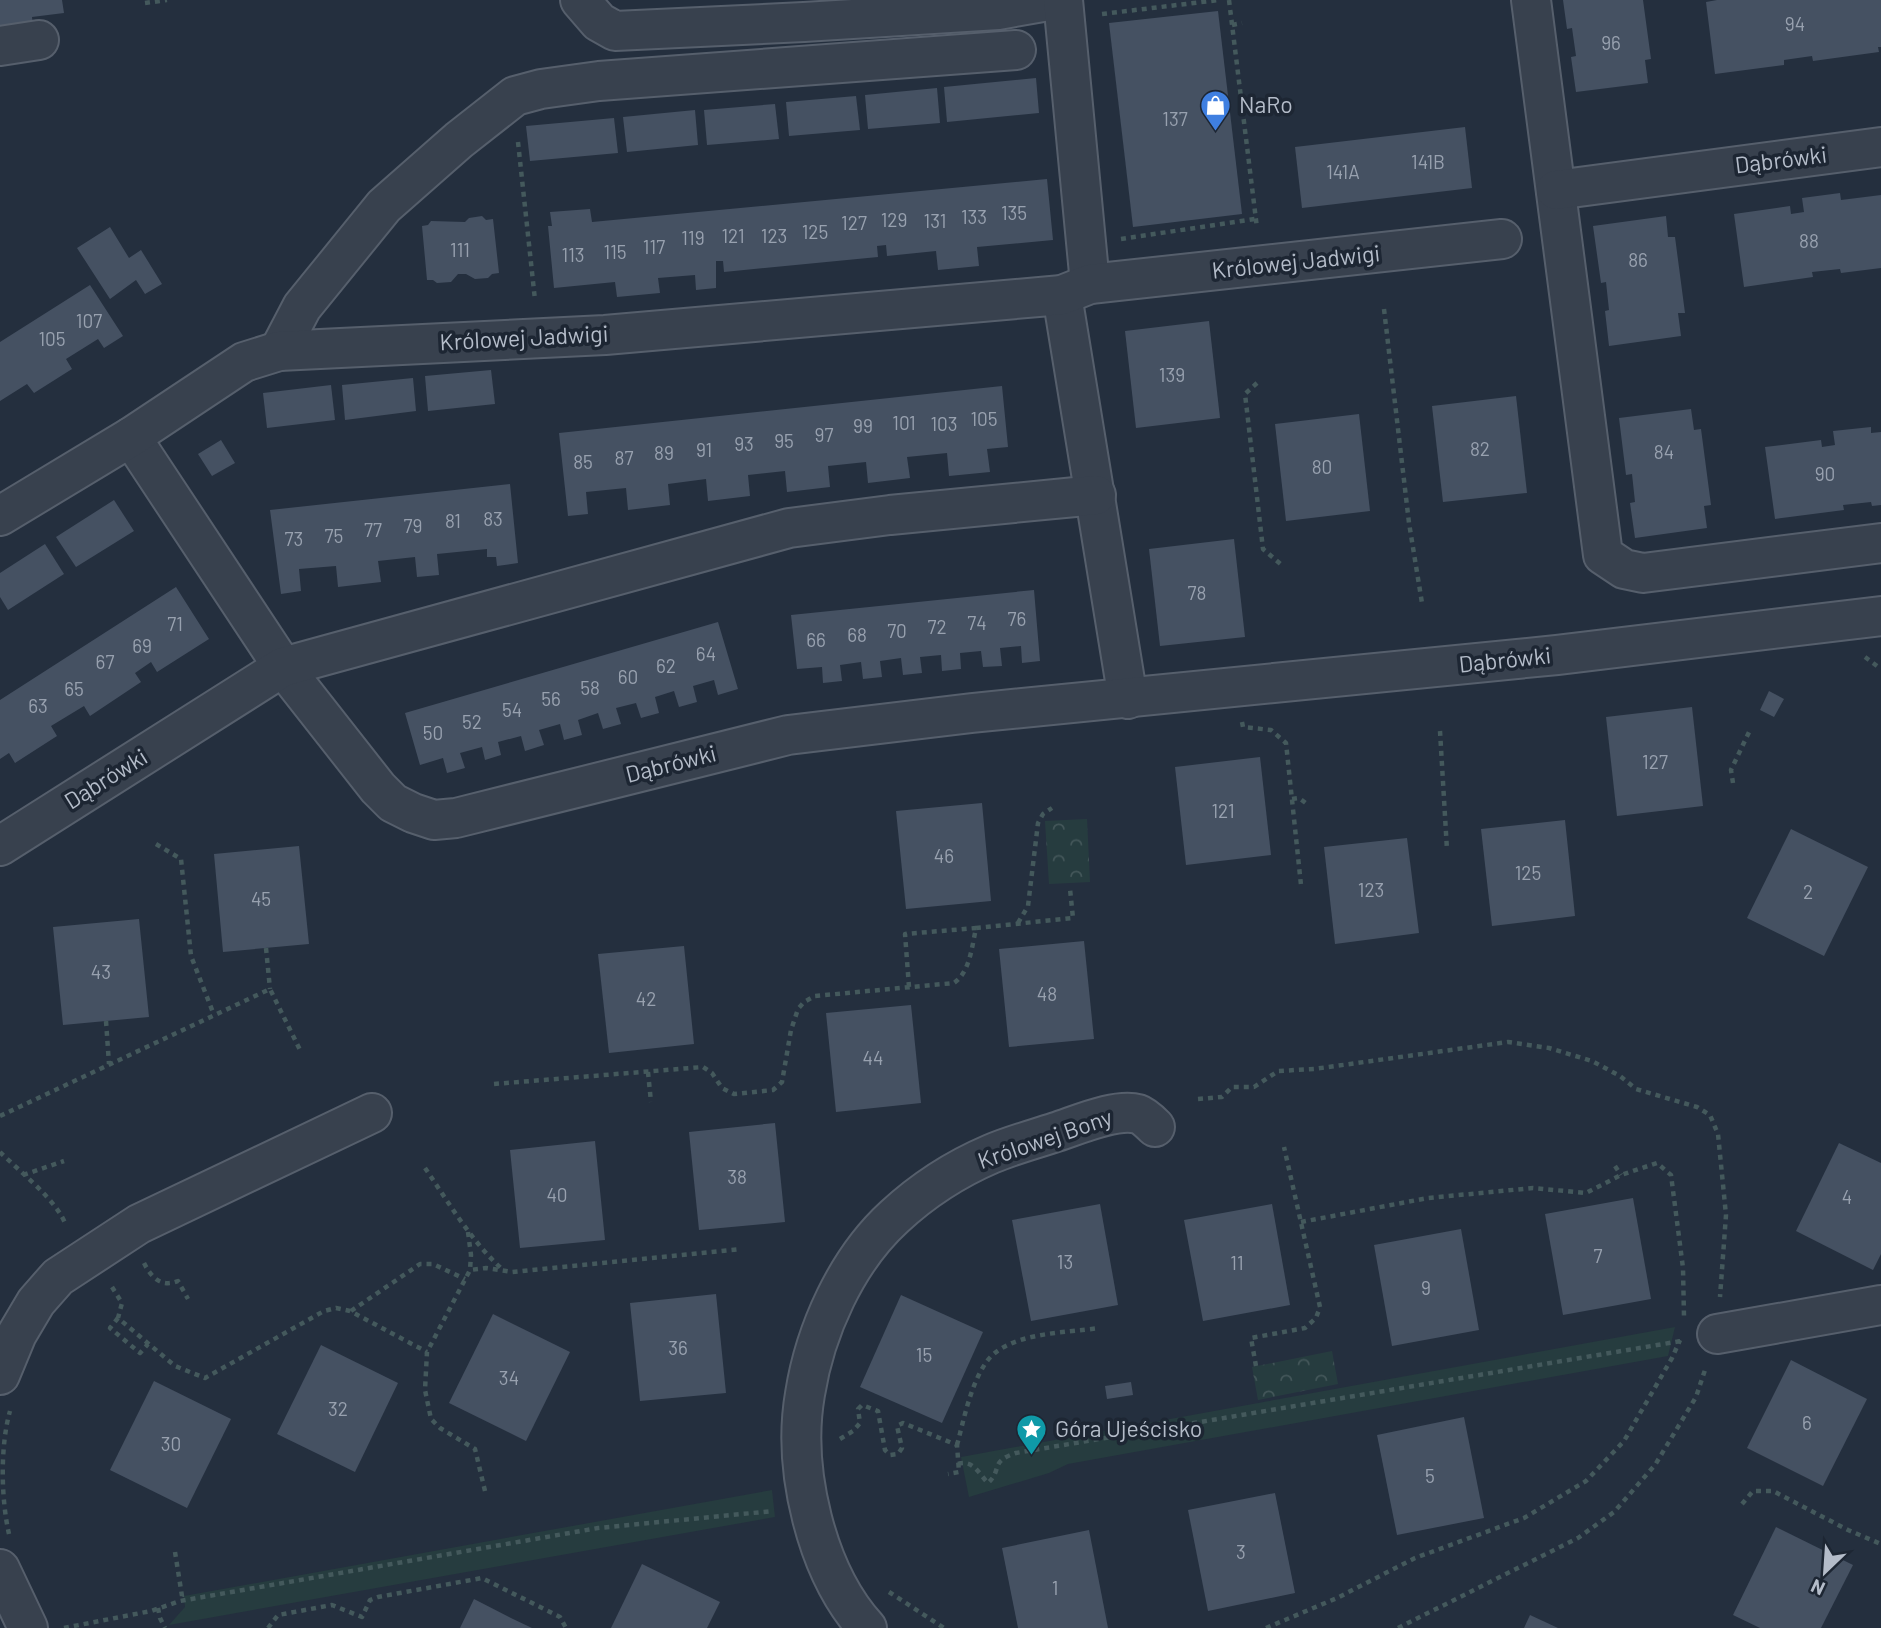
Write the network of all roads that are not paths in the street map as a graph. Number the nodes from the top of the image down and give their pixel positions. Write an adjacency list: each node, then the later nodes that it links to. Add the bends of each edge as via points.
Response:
1 (580, 0): 3 (street, via 598,22 615,31)
2 (1531, 0): 8 (street)
3 (1061, 6): 10 (street)
4 (39, 40): 5 (street)
5 (0, 46)
6 (1016, 50): 11 (street, via 599,81 515,96 384,206 302,307)
7 (1881, 147): 8 (street, Dąbrówki)
8 (1556, 190): 15 (street, via 1603,555 1624,569 1643,573)
9 (1502, 239): 10 (street, Królowej Jadwigi)
10 (1076, 289): 11 (street, Królowej Jadwigi, via 605,335); 13 (street)
11 (279, 351): 12 (street, Królowej Jadwigi, via 244,362)
12 (131, 437): 14 (street, Królowej Jadwigi); 17 (street, Dąbrówki)
13 (1096, 495): 17 (street, Dąbrówki, via 789,528); 18 (street)
14 (0, 516)
15 (1881, 543)
16 (1881, 616): 18 (street, Dąbrówki)
17 (283, 667): 18 (street, Dąbrówki, via 393,803 434,820 788,735); 19 (street, Dąbrówki)
18 (1128, 699)
19 (0, 846)
20 (372, 1113): 24 (street, via 136,1226 58,1277 16,1334)
21 (1155, 1126): 27 (street, Królowej Bony, via 1141,1114 1124,1112 991,1154 929,1187 892,1219 847,1279 815,1352 804,1395 802,1452 820,1543 834,1580)
22 (1881, 1305): 23 (street)
23 (1694, 1331)
24 (6, 1389)
25 (6, 1556): 26 (street)
26 (28, 1628)
27 (867, 1628)

